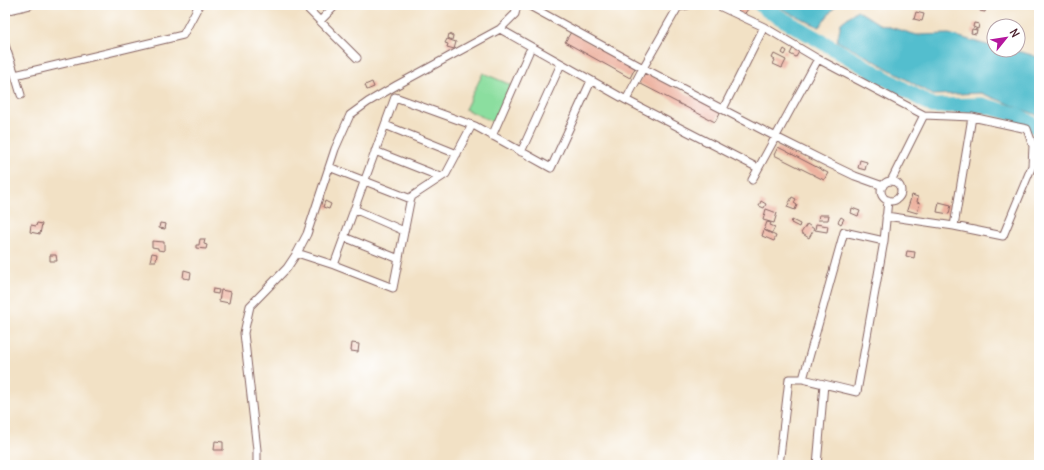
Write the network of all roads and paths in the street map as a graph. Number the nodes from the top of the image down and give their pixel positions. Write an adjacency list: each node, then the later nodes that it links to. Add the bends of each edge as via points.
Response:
1 (30, 5): 9 (street)
2 (199, 5): 19 (street, via 182,35)
3 (304, 5): 10 (street)
4 (336, 5): 10 (street)
5 (517, 5): 12 (street, via 515,14)
6 (528, 5): 18 (street)
7 (688, 5): 18 (street, via 678,7)
8 (717, 5): 11 (street)
9 (5, 11)
10 (320, 21): 15 (street)
11 (764, 27): 16 (street); 23 (street)
12 (500, 29): 17 (street); 33 (street, via 397,85 350,116)
13 (5, 45): 19 (street)
14 (529, 52): 28 (street)
15 (357, 58)
16 (818, 59): 24 (street); 29 (street)
17 (561, 64): 20 (street); 31 (street)
18 (643, 68): 22 (street); 23 (street)
19 (15, 74): 21 (street)
20 (591, 81): 22 (street); 31 (street, via 551,168)
21 (21, 95)
22 (626, 100): 34 (street)
23 (723, 109): 29 (street)
24 (924, 115): 25 (street); 38 (street)
25 (972, 117): 44 (street); 44 (street, via 1026,129 1033,146 1032,166 1002,236)
26 (385, 125): 27 (street, via 395,97); 30 (street); 32 (street)
27 (472, 125): 28 (street); 32 (street)
28 (492, 136): 31 (street)
29 (776, 137): 34 (street); 39 (street, via 855,176)
30 (375, 151): 35 (street); 36 (street)
31 (521, 152)
32 (457, 154): 35 (street, via 446,174)
33 (329, 167): 36 (street); 48 (street, via 307,234)
34 (758, 168): 37 (street)
35 (441, 177): 40 (street)
36 (365, 180): 40 (street); 42 (street)
37 (752, 180)
38 (891, 181): 39 (street); 41 (street, via 898,183 901,192 898,198)
39 (883, 186): 41 (street, via 883,196)
40 (411, 199): 45 (street)
41 (888, 200): 43 (street)
42 (354, 209): 45 (street); 46 (street)
43 (886, 216): 44 (street); 47 (street)
44 (954, 226)
45 (404, 231): 49 (street)
46 (344, 237): 49 (street); 50 (street)
47 (884, 241): 51 (street, via 844,232); 52 (street, via 857,392)
48 (298, 253): 50 (street); 53 (street, via 250,306 244,333)
49 (399, 259): 50 (street, via 393,288)
50 (334, 265)
51 (803, 378): 52 (street); 54 (street, via 788,379)
52 (824, 384): 55 (street)
53 (257, 465)
54 (779, 465)
55 (818, 465)

